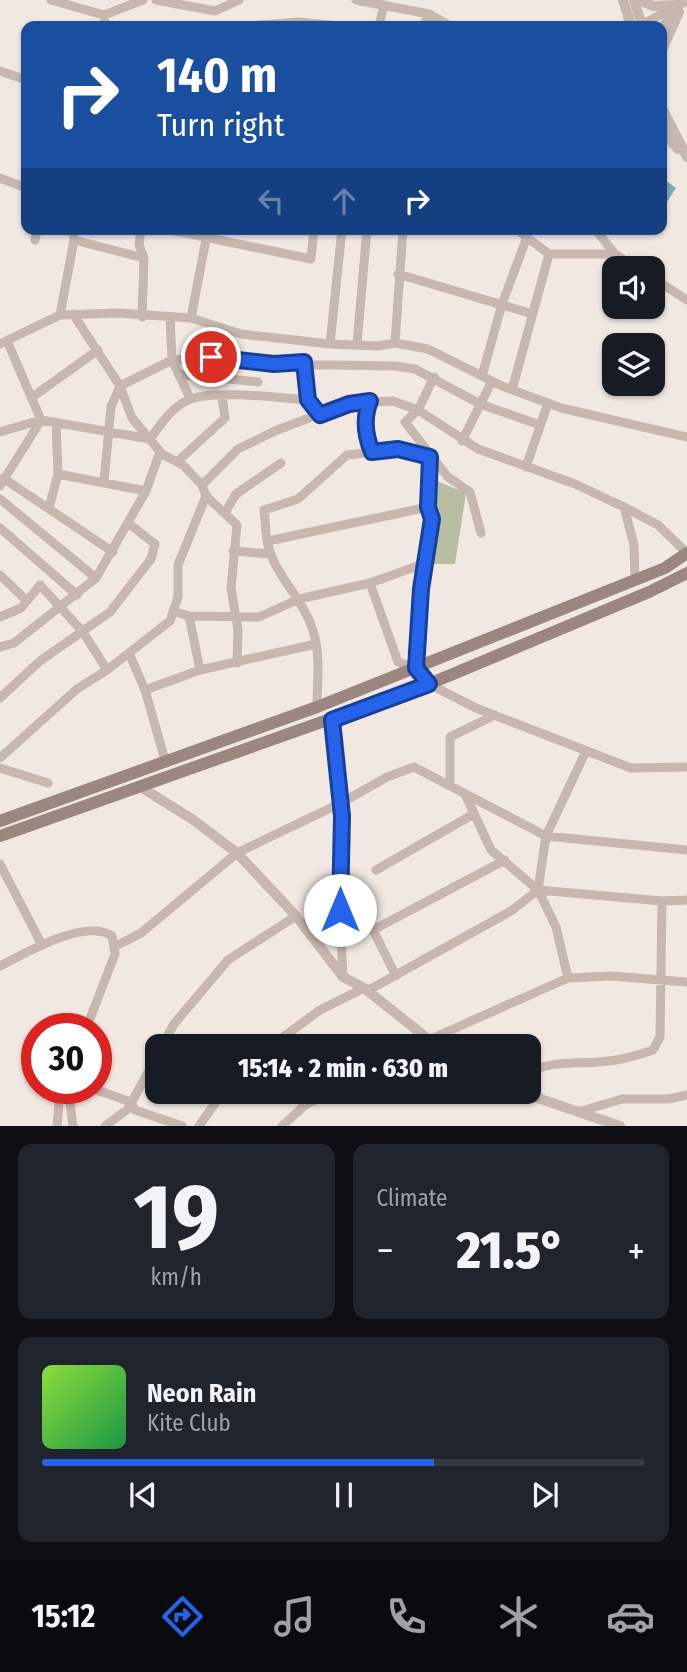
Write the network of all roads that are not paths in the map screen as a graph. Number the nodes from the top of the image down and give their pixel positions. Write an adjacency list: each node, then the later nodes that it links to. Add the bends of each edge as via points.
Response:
1 (51, 0): 11 (street)
2 (143, 0): 11 (street)
3 (156, 0): 4 (street, via 215,11)
4 (239, 0)
5 (356, 0): 8 (street)
6 (623, 0): 16 (street)
7 (636, 0): 9 (street, via 653,6); 17 (street)
8 (384, 5): 10 (street); 13 (street)
9 (683, 5): 18 (street); 19 (street); 20 (street)
10 (429, 14): 14 (street); 15 (street)
11 (104, 15): 12 (street)
12 (105, 21)
13 (380, 21)
14 (426, 21)
15 (441, 21)
16 (635, 21)
17 (638, 21)
18 (649, 21)
19 (667, 21)
20 (667, 39)
21 (0, 71): 22 (street)
22 (21, 78)
23 (667, 118): 25 (street)
24 (667, 136): 25 (street)
25 (687, 158)
26 (0, 178): 27 (street)
27 (21, 186)
28 (74, 235): 39 (street)
29 (140, 235): 43 (street)
30 (207, 235): 53 (street)
31 (215, 235): 32 (street, via 311,259)
32 (313, 235)
33 (341, 235): 56 (street)
34 (366, 235): 57 (street)
35 (402, 235): 44 (street)
36 (524, 235): 38 (street)
37 (600, 235): 41 (street)
38 (527, 237): 40 (street); 47 (street)
39 (74, 240): 43 (street); 50 (street)
40 (549, 254): 41 (street); 49 (street)
41 (615, 254): 42 (street)
42 (618, 256)
43 (144, 258): 51 (street)
44 (398, 274): 47 (street); 55 (street)
45 (665, 286): 46 (street)
46 (687, 300)
47 (502, 304): 49 (street); 62 (street)
48 (73, 314): 50 (street); 51 (street); 58 (street)
49 (533, 314): 67 (street)
50 (60, 315): 54 (street)
51 (142, 317): 52 (street)
52 (170, 317): 53 (street); 59 (street)
53 (191, 318): 56 (street, via 241,334)
54 (4, 343): 69 (street)
55 (395, 343): 57 (street); 62 (street, via 428,349)
56 (330, 344): 57 (street)
57 (357, 344)
58 (98, 350): 66 (street); 69 (street)
59 (172, 360): 60 (street, via 211,357 274,364); 61 (street); 66 (street)
60 (304, 362): 63 (street, via 395,366); 71 (street)
61 (178, 374): 65 (street); 70 (street)
62 (482, 376): 64 (street)
63 (434, 377): 74 (street); 75 (street)
64 (492, 381): 67 (street); 74 (street)
65 (258, 382)
66 (120, 386): 80 (street, via 110,407); 83 (street, via 132,418)
67 (512, 390): 73 (street)
68 (222, 396): 70 (street); 71 (street); 88 (street, via 225,418)
69 (31, 398): 77 (street)
70 (190, 398): 83 (street, via 171,411)
71 (308, 400): 76 (street)
72 (370, 401): 75 (street, via 393,401); 76 (street); 85 (street, via 365,414)
73 (548, 403): 79 (street); 82 (street)
74 (480, 404): 79 (street); 84 (street)
75 (418, 410): 84 (street); 87 (street, via 405,422)
76 (320, 415): 94 (street, via 238,449)
77 (41, 420): 78 (street); 81 (street); 93 (street)
78 (56, 422): 80 (street); 91 (street)
79 (540, 425): 90 (street)
80 (108, 431): 83 (street); 92 (street)
81 (0, 432)
82 (687, 437)
83 (150, 439): 86 (street)
84 (462, 441): 90 (street)
85 (372, 452): 87 (street, via 398,449); 105 (street, via 347,455 298,499 264,510)
86 (163, 454): 88 (street); 95 (street)
87 (430, 457): 98 (street); 104 (street, via 470,492)
88 (178, 461): 94 (street)
89 (281, 463): 101 (street, via 236,494)
90 (526, 467): 99 (street)
91 (58, 474): 92 (street); 100 (street)
92 (104, 481): 95 (street)
93 (2, 482): 100 (street)
94 (202, 485): 96 (street)
95 (146, 491): 102 (street)
96 (206, 496): 101 (street); 120 (street, via 178,565)
97 (0, 499): 113 (street)
98 (428, 507): 105 (street); 110 (street, via 432,519)
99 (624, 507): 108 (street, via 658,526); 114 (street, via 634,545)
100 (49, 508): 107 (street)
101 (225, 513): 106 (street, via 237,525)
102 (128, 523): 107 (street); 124 (street, via 155,544 155,553 110,611)
103 (0, 528): 116 (street)
104 (481, 533)
105 (268, 541): 109 (street)
106 (233, 551): 109 (street); 123 (street, via 231,588)
107 (113, 552): 113 (street)
108 (687, 553): 114 (main road)
109 (271, 554): 117 (street)
110 (426, 563): 115 (street); 129 (street)
111 (687, 573): 132 (main road)
112 (0, 575): 118 (street)
113 (96, 578): 116 (street)
114 (635, 580): 129 (main road)
115 (370, 583): 117 (street); 129 (street, via 398,662)
116 (77, 594): 119 (street)
117 (299, 599): 123 (street, via 259,617); 125 (street)
118 (27, 601): 119 (street, via 40,585); 122 (street)
119 (60, 606): 124 (street); 126 (street, via 14,643)
120 (173, 611): 121 (street); 127 (street, via 170,621)
121 (189, 616): 123 (street); 131 (street)
122 (0, 617)
123 (236, 617): 128 (street)
124 (83, 632): 130 (street); 134 (street, via 40,661)
125 (316, 644): 128 (street); 135 (street)
126 (0, 648)
127 (129, 653): 130 (street); 133 (street)
128 (237, 663): 131 (street)
129 (416, 668): 132 (street); 135 (main road)
130 (107, 670): 139 (street, via 77,689)
131 (200, 670): 133 (street)
132 (429, 684): 136 (street); 137 (main road)
133 (145, 690): 140 (street)
134 (0, 698)
135 (317, 707): 140 (main road)
136 (495, 715): 138 (street); 144 (street, via 450,737)
137 (332, 720): 145 (main road); 147 (street)
138 (586, 751): 141 (street, via 631,768); 151 (street)
139 (0, 758)
140 (165, 760): 149 (main road)
141 (687, 767)
142 (0, 768): 143 (street)
143 (48, 783)
144 (450, 784): 146 (street); 147 (street, via 414,767)
145 (139, 786): 150 (main road); 153 (street)
146 (465, 794): 148 (street); 151 (street)
147 (341, 803): 153 (street); 165 (street, via 339,892)
148 (472, 815): 154 (street, via 491,850); 156 (street)
149 (0, 821)
150 (0, 836)
151 (546, 836): 152 (street); 157 (street)
152 (687, 850)
153 (237, 853): 160 (street); 162 (street, via 141,933)
154 (505, 860): 157 (street); 164 (street, via 373,930)
155 (0, 864): 161 (street)
156 (376, 870)
157 (538, 890): 159 (street); 164 (street, via 511,911); 166 (street, via 556,927)
158 (687, 900): 159 (street)
159 (662, 901): 167 (street)
160 (296, 916): 165 (street); 171 (street, via 228,960)
161 (42, 945): 162 (street, via 91,929 112,936); 163 (street)
162 (116, 946): 170 (street)
163 (0, 966)
164 (396, 976): 169 (street)
165 (344, 977): 169 (street)
166 (568, 978): 167 (street); 174 (street)
167 (659, 980): 168 (street); 175 (street, via 660,1037 653,1050 610,1061)
168 (687, 982)
169 (365, 989): 172 (street, via 320,1010); 173 (street)
170 (92, 1013)
171 (169, 1034)
172 (287, 1034)
173 (421, 1034)
174 (451, 1034)
175 (541, 1068)
176 (145, 1082): 180 (street)
177 (112, 1095): 180 (street)
178 (687, 1095): 185 (street, via 622,1098)
179 (541, 1099): 185 (street)
180 (131, 1102): 188 (street); 189 (street, via 135,1110)
181 (58, 1104): 186 (street)
182 (69, 1104): 187 (street)
183 (215, 1104): 190 (street)
184 (307, 1104): 191 (street)
185 (578, 1112): 192 (street)
186 (57, 1126)
187 (73, 1126)
188 (105, 1126)
189 (182, 1126)
190 (200, 1126)
191 (282, 1126)
192 (620, 1126)

